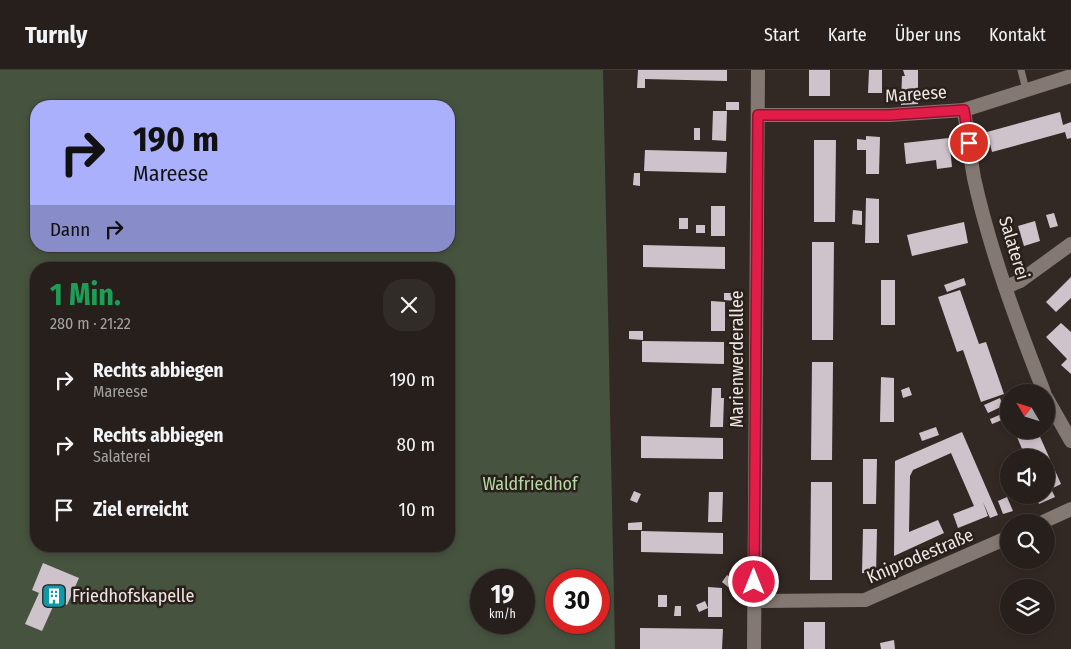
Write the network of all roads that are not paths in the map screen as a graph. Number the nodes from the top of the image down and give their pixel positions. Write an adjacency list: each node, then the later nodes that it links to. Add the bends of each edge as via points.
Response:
1 (758, 70): 6 (street, Marienwerderallee)
2 (1021, 70): 4 (lane)
3 (1071, 76): 4 (street, Mareese)
4 (1026, 90): 5 (street, Mareese)
5 (964, 110): 6 (street, Mareese, via 889,115); 8 (street, Salaterei, via 974,177)
6 (758, 115): 15 (street, Marienwerderallee)
7 (1071, 244): 8 (street, via 1020,282)
8 (1006, 287): 9 (street, Salaterei)
9 (1041, 384)
10 (1055, 413): 11 (street)
11 (1071, 441)
12 (1071, 509): 13 (street)
13 (1055, 516)
14 (1000, 541): 15 (street, Kniprodestraße, via 865,600)
15 (754, 601): 16 (street, Marienwerderallee)
16 (754, 649)

